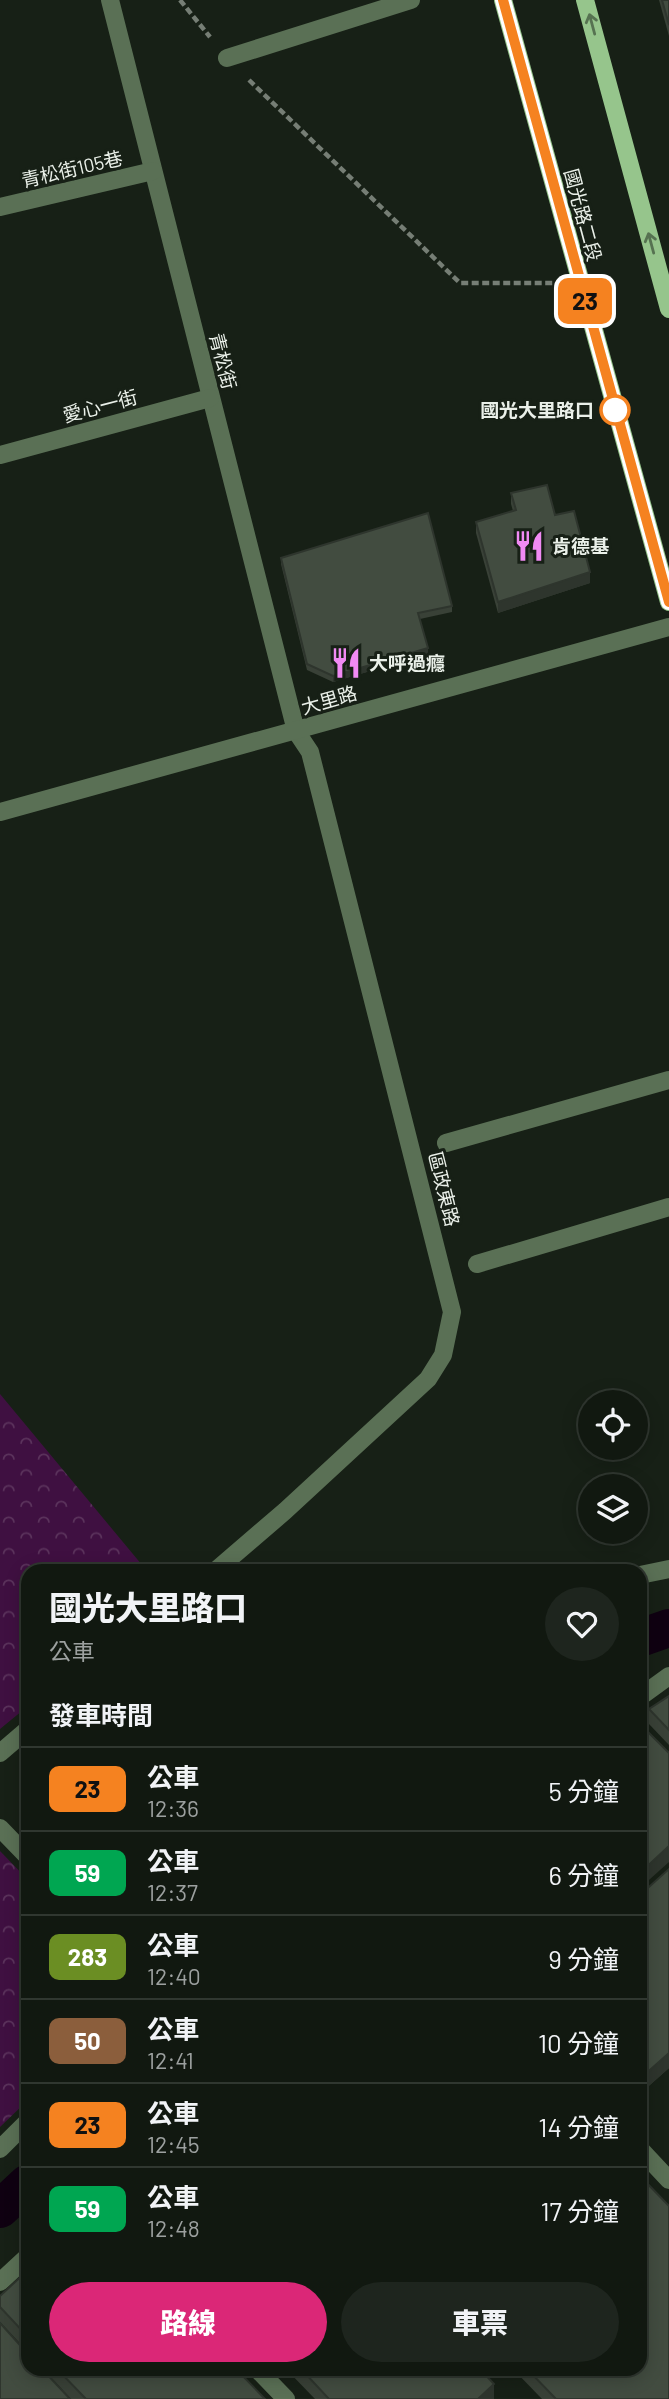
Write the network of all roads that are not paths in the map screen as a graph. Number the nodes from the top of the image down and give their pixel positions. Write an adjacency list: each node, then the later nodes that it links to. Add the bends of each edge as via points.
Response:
1 (110, 0): 6 (street, 青松街)
2 (411, 0): 5 (street)
3 (503, 0): 11 (main road, 國光路二段)
4 (585, 0): 8 (main road, one-way to 4)
5 (227, 58)
6 (153, 171): 7 (street, 青松街105巷); 9 (street, 青松街)
7 (0, 207)
8 (669, 309)
9 (210, 398): 10 (street, 愛心一街); 13 (street, 青松街)
10 (0, 455)
11 (669, 602)
12 (669, 627): 13 (street, 大里路)
13 (296, 731): 14 (street, 大里路); 19 (street, 區政東路, via 310,752 452,1312 443,1355 428,1379)
14 (0, 812)
15 (669, 1080): 16 (street)
16 (446, 1143)
17 (669, 1207): 18 (street)
18 (477, 1264)
19 (223, 1564)
20 (669, 1569): 21 (street)
21 (647, 1574)
22 (669, 1676): 23 (street)
23 (647, 1693)
24 (21, 1735): 25 (street)
25 (0, 1753)
26 (0, 1828): 27 (street)
27 (21, 1850)
28 (21, 2128): 29 (street)
29 (0, 2149)
30 (647, 2156): 31 (street)
31 (669, 2180)
32 (21, 2262): 33 (street)
33 (0, 2282)
34 (264, 2376): 35 (street)
35 (286, 2399)

